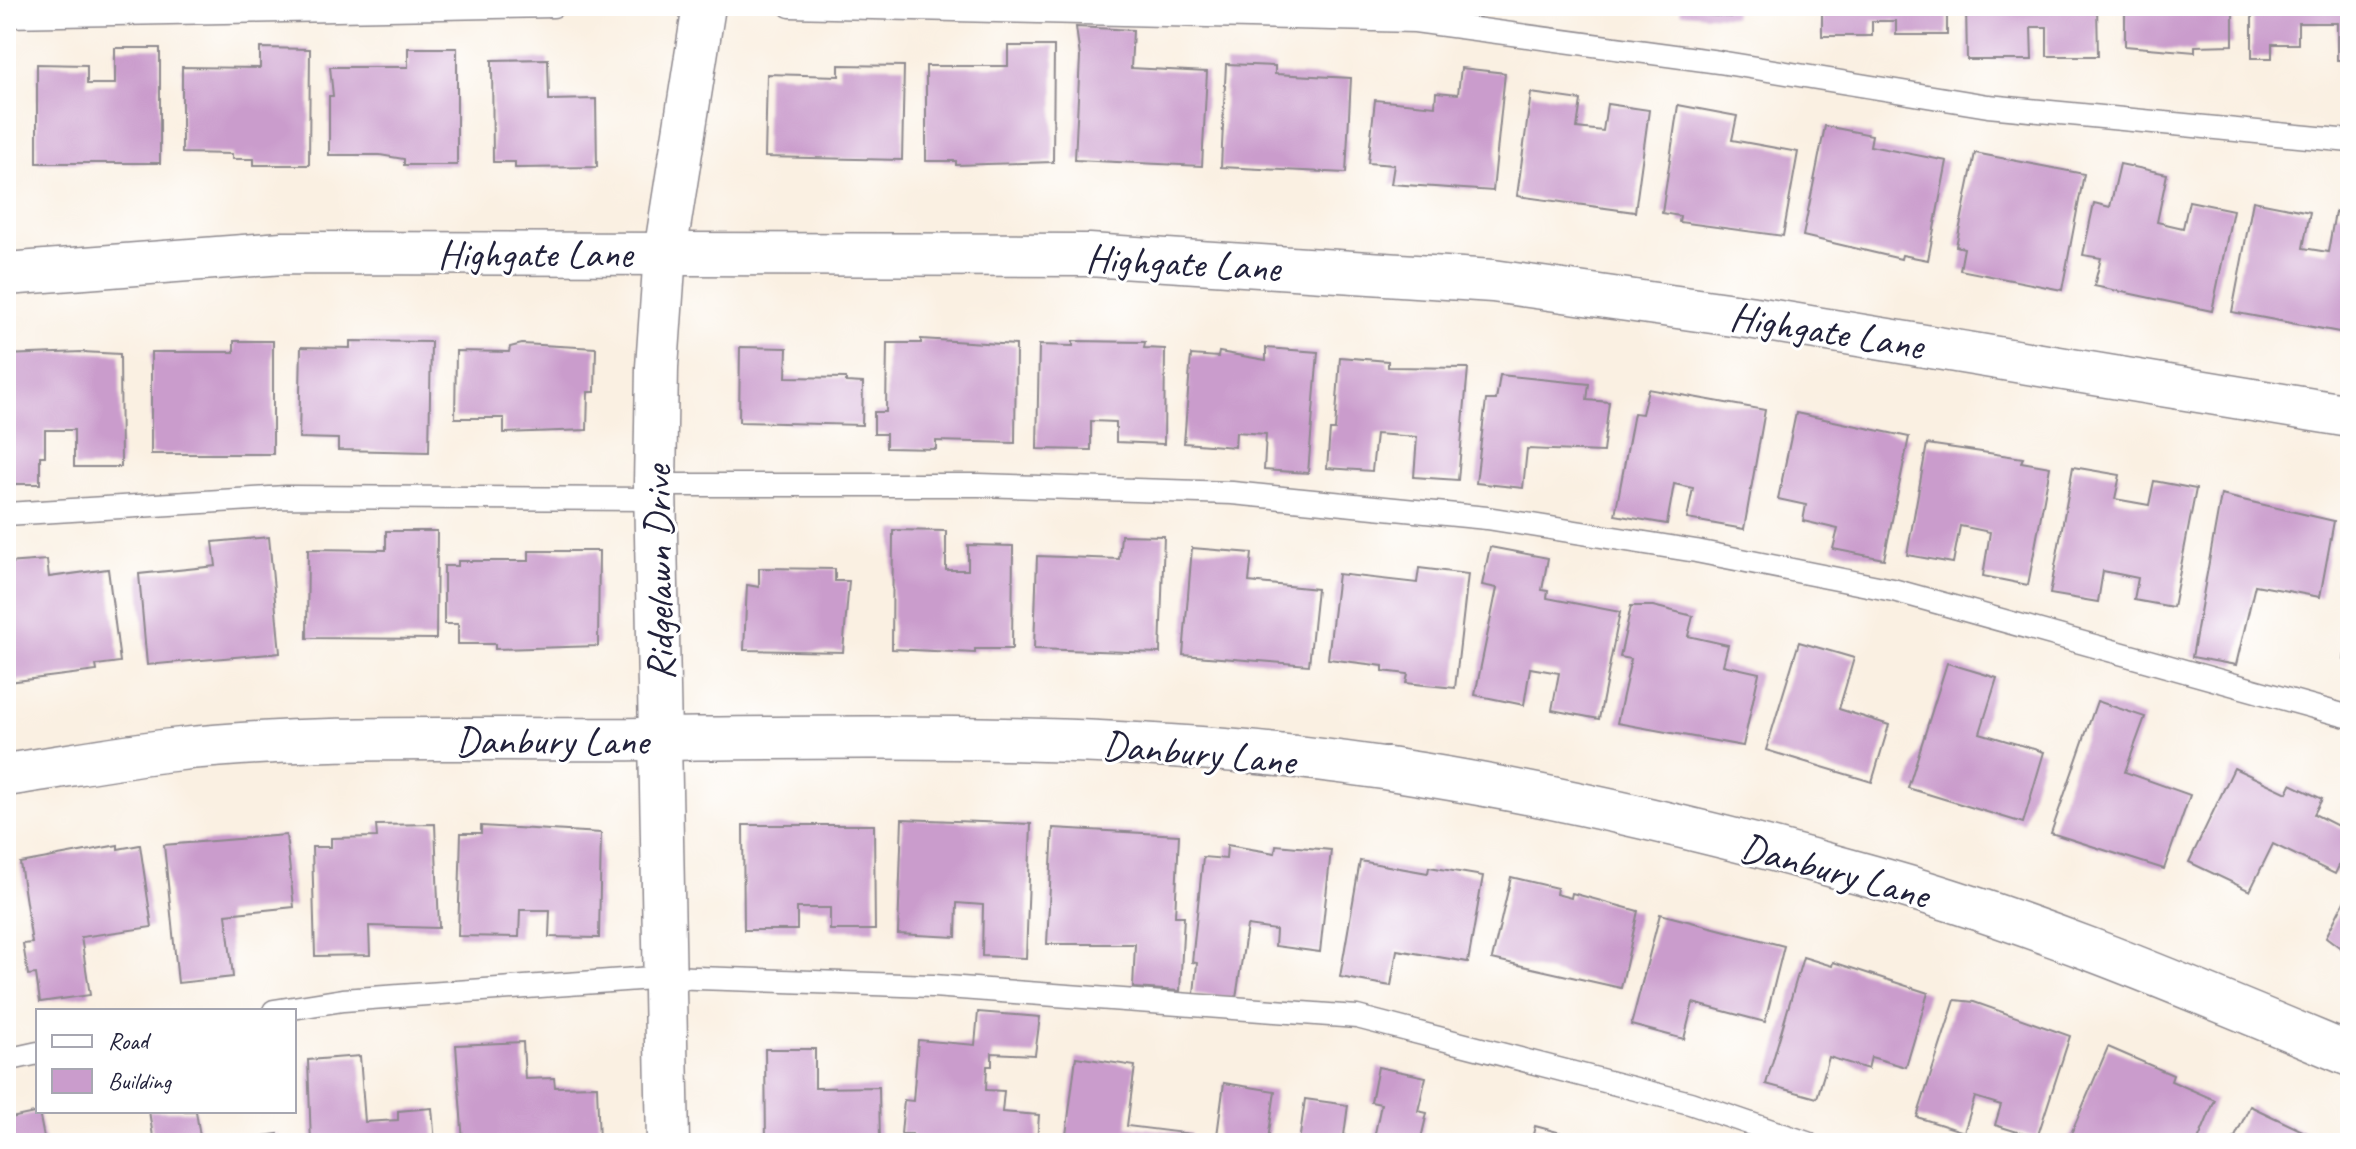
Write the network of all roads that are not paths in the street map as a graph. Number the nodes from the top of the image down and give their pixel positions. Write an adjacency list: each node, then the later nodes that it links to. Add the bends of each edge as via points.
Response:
1 (553, 6): 4 (lane)
2 (704, 6): 6 (street, Ridgelawn Drive)
3 (790, 6): 5 (lane, via 1415,21 1719,62 1988,106)
4 (6, 16)
5 (2350, 141)
6 (665, 253): 7 (street, Highgate Lane, via 282,253); 8 (street, Highgate Lane, via 1089,255 1493,281 1755,318); 9 (street, Ridgelawn Drive)
7 (6, 274)
8 (2350, 416)
9 (655, 492): 10 (lane, via 286,497); 11 (lane, via 979,485 1232,493 1487,518 1696,551 1893,590); 12 (street, Ridgelawn Drive)
10 (6, 514)
11 (2350, 717)
12 (661, 739): 13 (street, Danbury Lane, via 318,742 174,750); 14 (street, Ridgelawn Drive); 17 (street, Danbury Lane, via 1093,742 1418,773 1602,810 1869,875 2003,919)
13 (6, 775)
14 (666, 977): 15 (lane, via 343,1000); 19 (street, Ridgelawn Drive); 20 (lane, via 933,986 1357,1017 1690,1103)
15 (287, 1009)
16 (36, 1053): 18 (lane)
17 (2350, 1055)
18 (6, 1060)
19 (668, 1143)
20 (1807, 1143)

